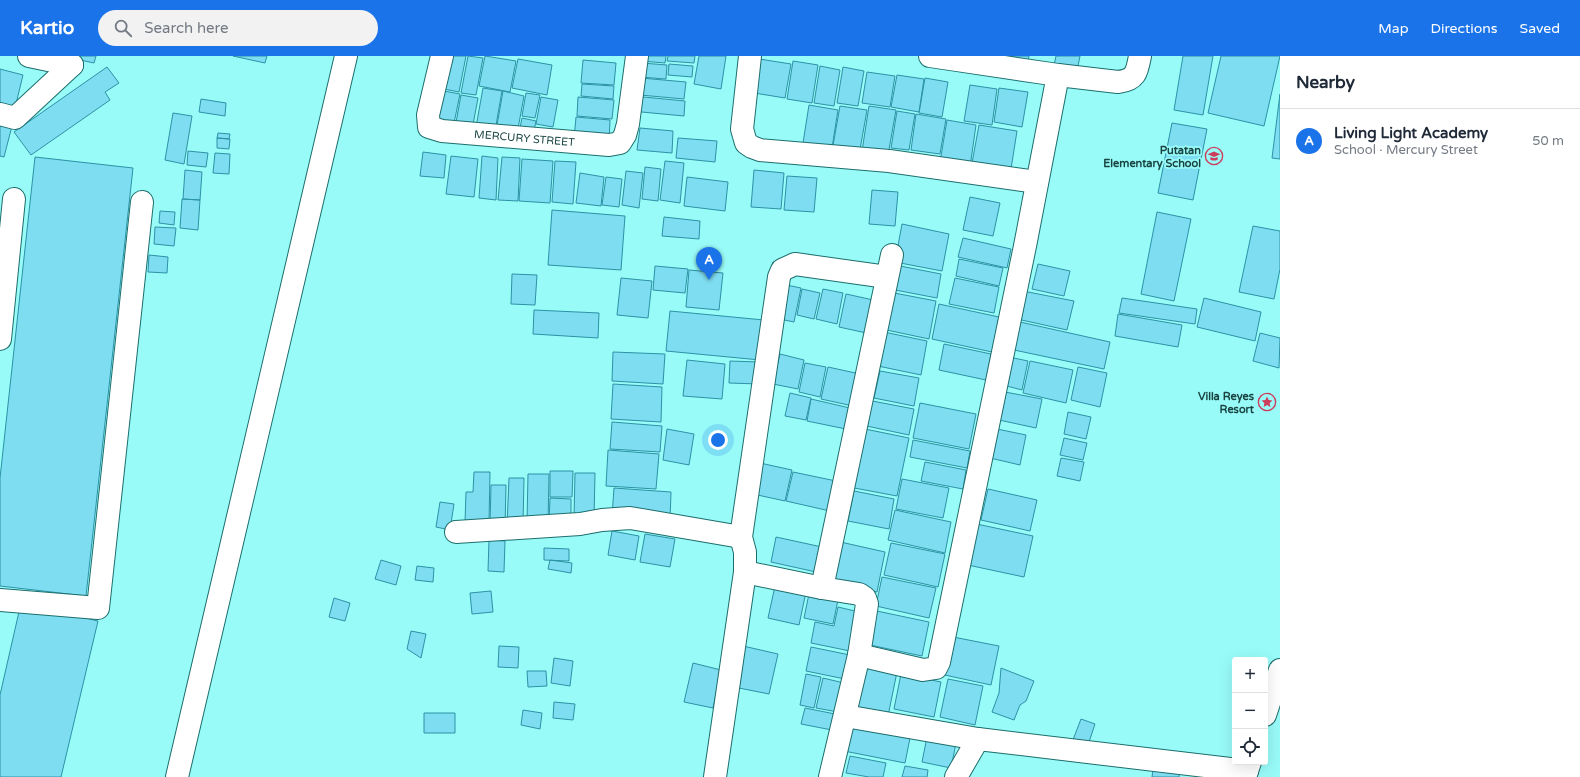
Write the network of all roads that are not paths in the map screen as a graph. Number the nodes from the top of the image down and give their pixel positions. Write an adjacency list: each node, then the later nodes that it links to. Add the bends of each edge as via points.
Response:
1 (29, 56): 9 (street, via 72,65 15,118)
2 (346, 56): 27 (street)
3 (442, 56): 4 (street, MERCURY STREET, via 428,114 429,127 442,131 609,145 620,143 625,135)
4 (637, 56)
5 (750, 56): 10 (street, via 742,129 746,143 752,147 760,150 888,162)
6 (930, 56): 8 (street)
7 (1140, 56): 8 (street, via 1136,72 1126,81)
8 (1058, 75): 10 (street)
9 (0, 114)
10 (1037, 182): 21 (street, via 939,662 936,668 923,670)
11 (14, 199): 15 (street)
12 (142, 202): 20 (street, via 98,608)
13 (892, 255): 14 (street)
14 (887, 277): 17 (street, via 795,264 782,270); 19 (street)
15 (0, 339)
16 (456, 532): 17 (street, via 630,518)
17 (741, 537): 18 (street, via 745,552)
18 (745, 572): 19 (street); 28 (street)
19 (822, 588): 21 (street, via 859,594 865,598 867,604)
20 (0, 600)
21 (859, 655): 24 (street)
22 (1280, 670): 23 (street)
23 (1268, 706)
24 (845, 716): 25 (street); 29 (street)
25 (978, 739): 26 (street); 30 (street)
26 (1247, 770)
27 (177, 777)
28 (716, 777)
29 (830, 777)
30 (956, 777)

